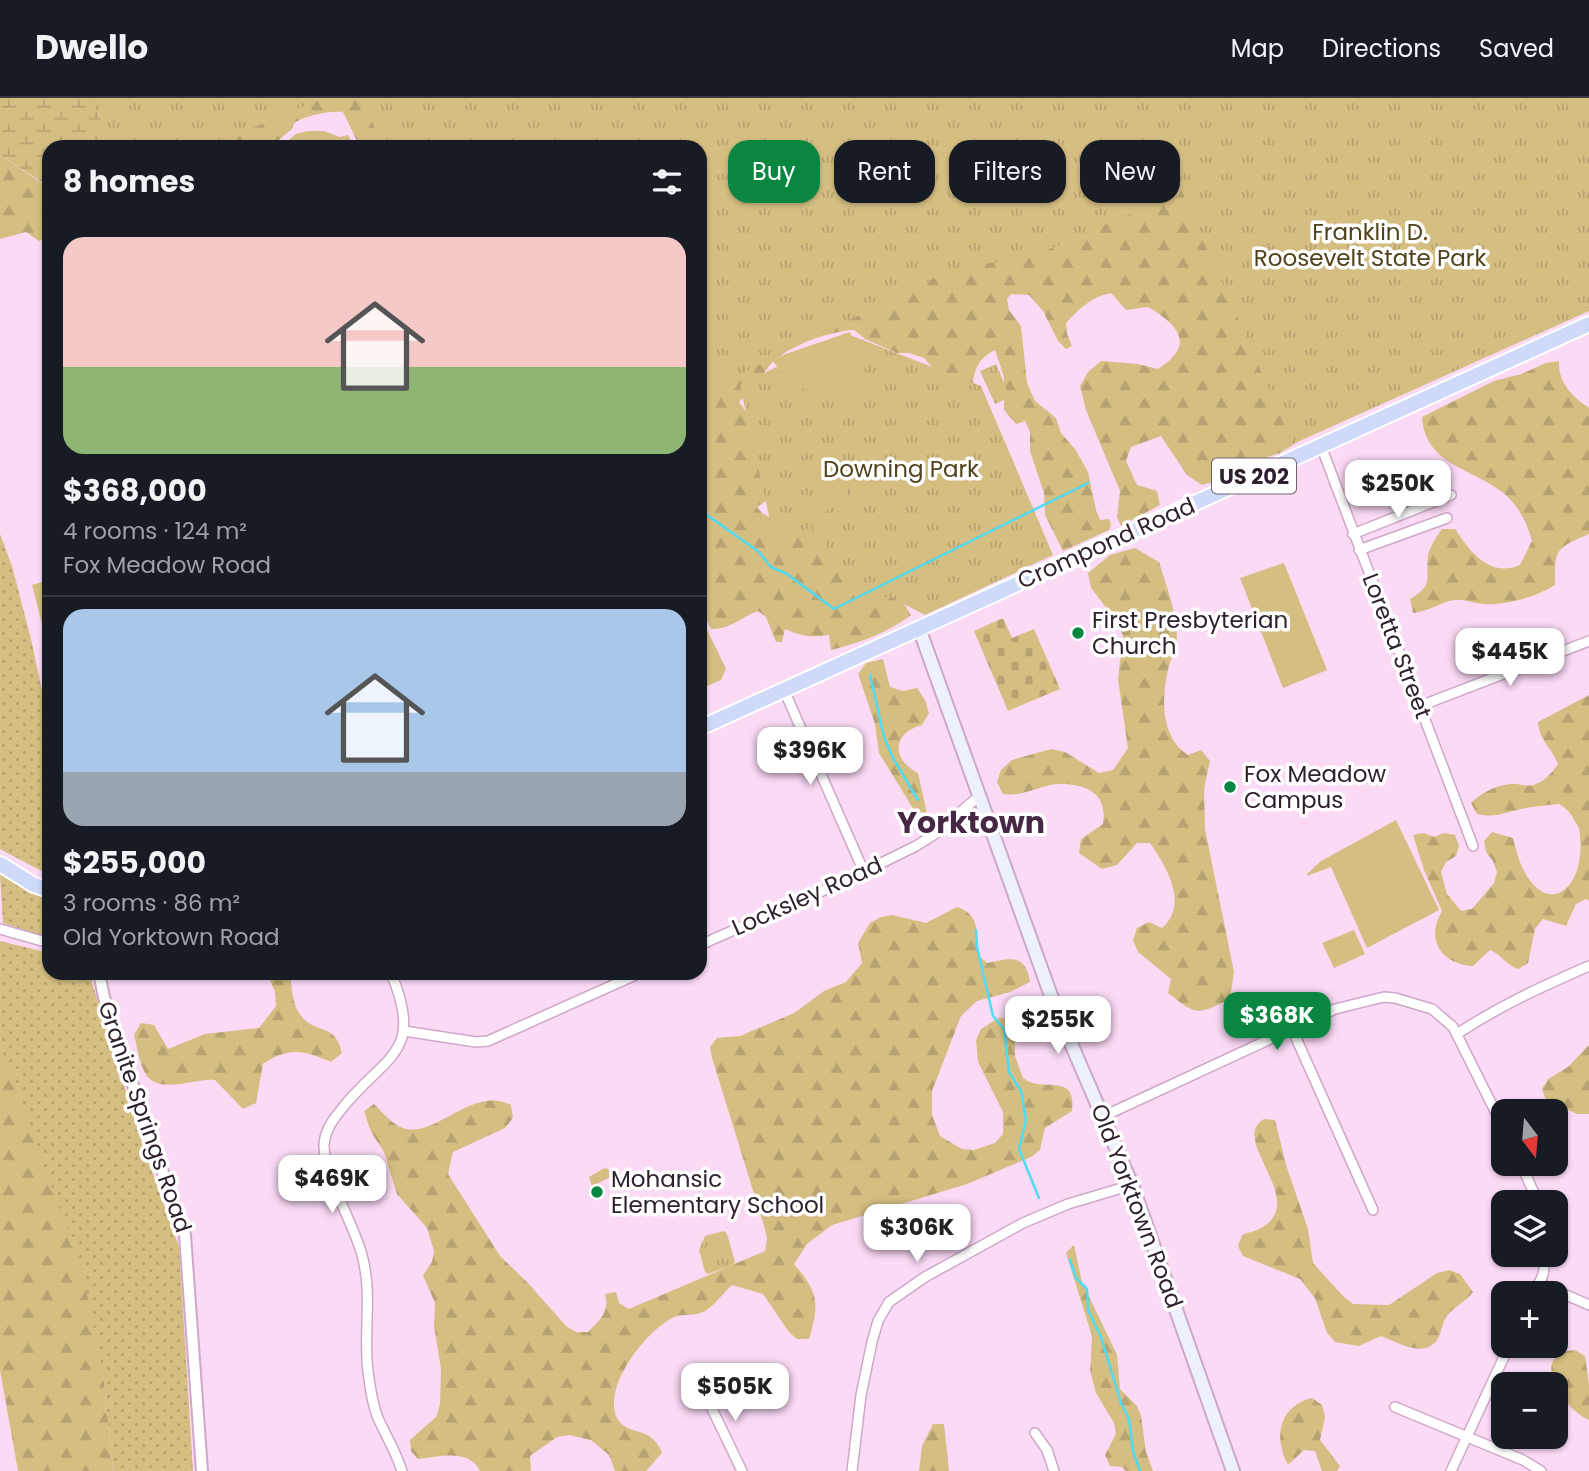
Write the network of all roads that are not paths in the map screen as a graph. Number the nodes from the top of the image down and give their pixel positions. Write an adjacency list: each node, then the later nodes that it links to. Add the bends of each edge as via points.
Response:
1 (1589, 324): 2 (highway, Crompond Road / US 202)
2 (1321, 446): 5 (street, Loretta Street); 7 (highway, Crompond Road / US 202)
3 (1451, 495): 5 (street)
4 (1447, 518): 6 (street)
5 (1353, 534): 6 (street, Loretta Street)
6 (1359, 550): 10 (street, Loretta Street)
7 (919, 628): 9 (highway, Crompond Road / US 202); 12 (main road, Old Yorktown Road)
8 (1589, 641): 10 (street)
9 (783, 690): 11 (highway, Crompond Road / US 202); 15 (street)
10 (1420, 706): 13 (street, Loretta Street)
11 (707, 725)
12 (979, 796): 15 (street, Locksley Road, via 935,834); 28 (main road, Old Yorktown Road, via 1054,1004)
13 (1473, 846)
14 (0, 864): 16 (highway)
15 (864, 872): 19 (street, Locksley Road)
16 (42, 888)
17 (0, 929): 18 (street)
18 (42, 941)
19 (707, 942)
20 (1589, 966): 26 (street, via 1526,993)
21 (100, 980): 38 (street, Granite Springs Road, via 185,1235)
22 (394, 980): 25 (street, via 402,1003)
23 (624, 980): 25 (street, via 488,1041)
24 (1292, 1029): 26 (street, via 1335,1009 1384,997 1432,1009); 28 (street); 30 (street)
25 (404, 1031): 39 (street, via 398,1049 335,1117 324,1145 365,1268 373,1400)
26 (1457, 1034): 27 (street)
27 (1491, 1103)
28 (1104, 1116): 29 (main road, Old Yorktown Road)
29 (1132, 1185): 41 (street, via 1023,1223 889,1301 872,1342); 43 (main road, Old Yorktown Road)
30 (1373, 1210)
31 (1568, 1296): 32 (street)
32 (1589, 1306)
33 (1503, 1358): 37 (street)
34 (702, 1388): 40 (street)
35 (1395, 1407): 37 (street)
36 (1035, 1433): 42 (street)
37 (1465, 1437): 44 (street); 45 (street)
38 (202, 1471)
39 (402, 1471)
40 (741, 1471)
41 (852, 1471)
42 (1054, 1471)
43 (1233, 1471)
44 (1451, 1471)
45 (1541, 1471)

